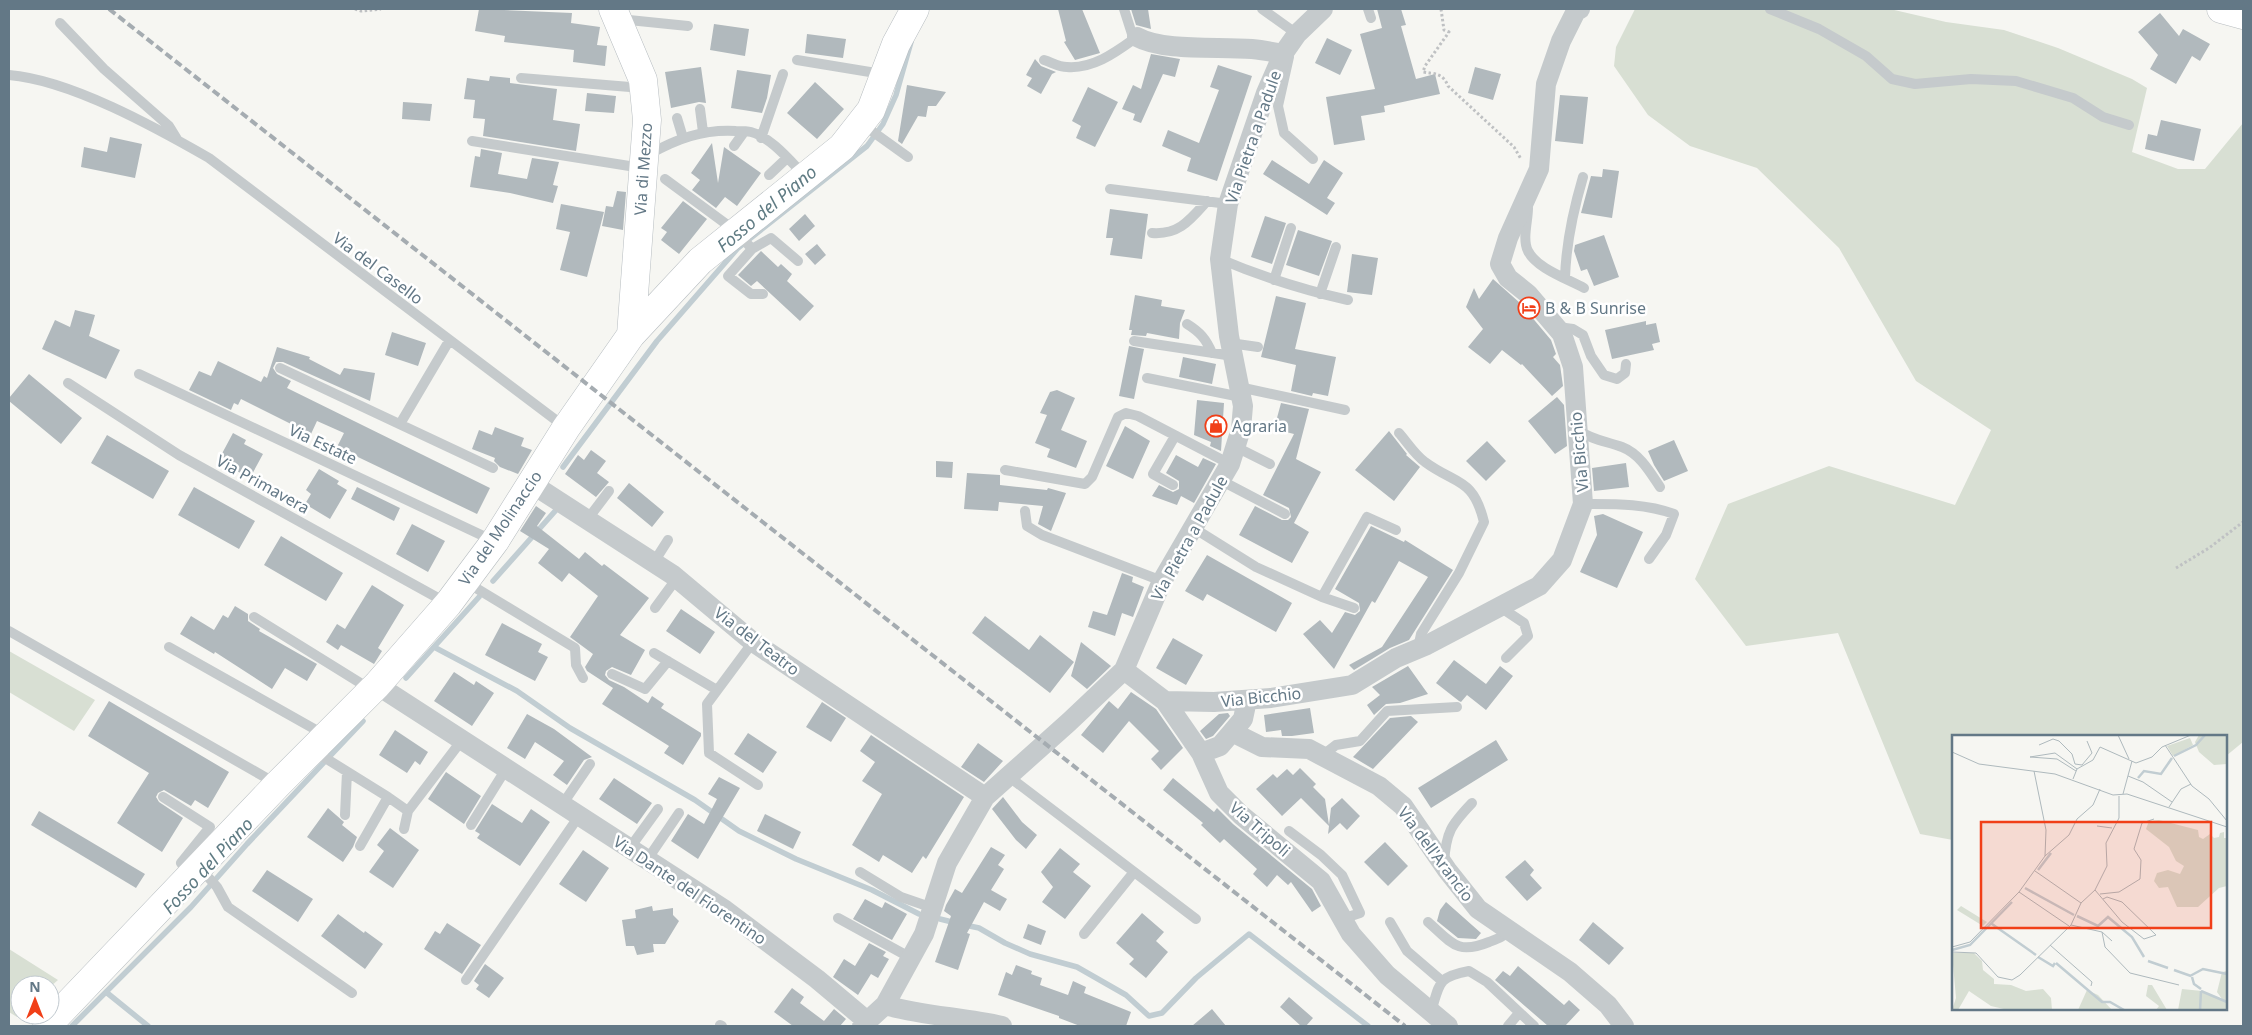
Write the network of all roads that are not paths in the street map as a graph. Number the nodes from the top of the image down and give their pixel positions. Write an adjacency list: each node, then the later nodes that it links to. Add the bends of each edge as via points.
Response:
1 (915, 9): 17 (street, Via del Molinaccio, via 896,44)
2 (1124, 9): 12 (lane, via 1132,34)
3 (1262, 9): 13 (lane)
4 (1323, 9): 13 (street, Via Pietra a Padule)
5 (1580, 9): 39 (street, Via Bicchio, via 1561,41 1546,84 1539,169)
6 (1770, 9): 23 (lane, via 1819,29 1866,56 1892,79 1915,84 1971,79 2016,81 2072,98 2103,117)
7 (2221, 9): 9 (street)
8 (615, 14): 11 (lane); 20 (street, Via di Mezzo)
9 (2243, 15)
10 (60, 23): 27 (lane, via 104,69 169,126)
11 (688, 26)
12 (1137, 37): 13 (street, via 1146,42 1252,49); 15 (lane, via 1115,53 1088,66 1065,67)
13 (1290, 44): 33 (lane, via 1278,106 1284,133); 41 (street, Via Pietra a Padule, via 1266,93)
14 (797, 60): 17 (lane)
15 (1044, 60)
16 (783, 74): 29 (lane)
17 (885, 74): 24 (street, Via del Molinaccio)
18 (9, 75): 27 (lane, Via del Casello, via 58,86)
19 (521, 78): 20 (lane)
20 (644, 88): 35 (street, Via di Mezzo)
21 (700, 109): 25 (lane)
22 (676, 118): 28 (lane)
23 (2129, 125)
24 (865, 126): 32 (lane); 34 (street, Via del Molinaccio, via 842,147)
25 (703, 132): 26 (lane); 28 (lane)
26 (744, 132): 29 (lane, via 752,132); 31 (lane)
27 (174, 138): 59 (lane, Via del Casello, via 209,158)
28 (684, 138): 35 (lane)
29 (761, 138): 34 (lane)
30 (472, 141): 35 (lane)
31 (734, 146)
32 (908, 157)
33 (1312, 159)
34 (796, 167): 36 (lane); 44 (street, Via del Molinaccio)
35 (651, 168): 44 (lane); 48 (street, Via di Mezzo)
36 (770, 175)
37 (1583, 177): 49 (lane, via 1566,248)
38 (1110, 189): 40 (lane)
39 (1530, 190): 49 (lane, via 1526,231 1528,251 1544,268); 57 (street, Via Bicchio, via 1500,264 1508,278 1528,294)
40 (1207, 201): 41 (lane); 43 (lane, via 1180,227 1167,234)
41 (1228, 204): 46 (street, Via Pietra a Padule)
42 (1291, 228): 50 (lane)
43 (1152, 233)
44 (745, 241): 47 (lane, via 770,238); 51 (street, Via del Molinaccio, via 700,262); 53 (lane, via 728,276 751,294)
45 (1336, 246): 54 (lane)
46 (1220, 259): 50 (lane); 62 (street, Via Pietra a Padule)
47 (798, 261)
48 (636, 262): 51 (street, via 652,276); 58 (street, Via di Mezzo)
49 (1565, 278): 52 (lane)
50 (1274, 280): 54 (lane)
51 (677, 287): 58 (street, Via del Molinaccio)
52 (1584, 288)
53 (762, 294)
54 (1320, 294): 55 (lane)
55 (1348, 300)
56 (1187, 324): 63 (lane, via 1202,335)
57 (1556, 327): 64 (lane, via 1573,328 1583,334 1591,356 1604,375 1617,379 1625,373); 73 (street, Via Bicchio, via 1562,334 1573,368)
58 (631, 334): 72 (street, Via del Molinaccio)
59 (449, 340): 71 (lane); 72 (lane, Via del Casello)
60 (1134, 340): 63 (lane)
61 (1258, 347): 62 (lane)
62 (1232, 350): 63 (lane); 69 (street, Via Pietra a Padule)
63 (1212, 353)
64 (1626, 364)
65 (280, 368): 71 (lane)
66 (139, 374): 91 (lane, Via Estate)
67 (1147, 378): 69 (lane)
68 (68, 383): 98 (lane, Via Primavera, via 179,455)
69 (1240, 392): 70 (lane); 76 (street, Via Pietra a Padule, via 1243,406 1241,429)
70 (1345, 410)
71 (400, 424): 78 (lane)
72 (566, 428): 80 (street, Via del Molinaccio)
73 (1577, 429): 82 (lane, via 1588,437 1623,447 1637,456); 84 (street, Via Bicchio)
74 (1399, 433): 106 (lane, via 1424,462 1462,482 1479,502 1484,522 1459,573 1421,634)
75 (1175, 436): 76 (lane); 79 (lane, via 1126,413 1118,416 1092,477 1085,484); 81 (lane, via 1153,474)
76 (1229, 464): 77 (lane); 86 (lane); 88 (street, Via Pietra a Padule)
77 (1270, 464)
78 (493, 468)
79 (1004, 470)
80 (532, 484): 87 (street, Via del Teatro); 91 (street, Via del Molinaccio)
81 (1174, 485)
82 (1660, 487)
83 (609, 491): 87 (lane)
84 (1583, 504): 92 (lane, via 1660,509 1674,514 1666,535); 99 (street, Via Bicchio, via 1562,560 1538,586)
85 (1025, 511): 96 (lane, via 1027,526 1042,535)
86 (1285, 514)
87 (587, 520): 93 (street, Via del Teatro)
88 (1192, 527): 96 (street, Via Pietra a Padule); 97 (lane, via 1256,566)
89 (1396, 530): 97 (lane, via 1367,517)
90 (668, 540): 93 (lane)
91 (495, 541): 95 (street, Via del Molinaccio)
92 (1649, 559)
93 (654, 562): 94 (street, Via del Teatro)
94 (677, 578): 100 (lane); 104 (street, Via del Teatro)
95 (465, 581): 98 (street, Via del Molinaccio); 112 (lane, via 575,648 576,665)
96 (1162, 581): 110 (street, Via Pietra a Padule)
97 (1322, 597): 101 (lane)
98 (448, 604): 113 (street, Via del Molinaccio)
99 (1500, 607): 106 (street, Via Bicchio); 108 (lane, via 1524,623 1528,636)
100 (655, 608)
101 (1354, 608)
102 (254, 617): 113 (lane, Via Dante del Fiorentino)
103 (9, 631): 127 (lane)
104 (753, 642): 114 (lane); 131 (street, Via del Teatro)
105 (169, 647): 120 (lane)
106 (1418, 648): 115 (street, Via Bicchio, via 1352,685)
107 (654, 653): 109 (lane)
108 (1506, 658)
109 (668, 661): 111 (lane, via 645,689); 114 (lane)
110 (1124, 670): 116 (street, Via Tripoli); 126 (street, Via Pietra a Padule)
111 (612, 674)
112 (583, 678)
113 (375, 687): 119 (street, Via Dante del Fiorentino); 120 (street, Via del Molinaccio)
114 (717, 690): 128 (lane, via 707,704 709,753)
115 (1247, 700): 116 (street, Via Bicchio); 118 (street, via 1243,719)
116 (1165, 701): 121 (street, Via Tripoli)
117 (1458, 707): 122 (lane, via 1387,711 1360,741 1336,745)
118 (1232, 732): 121 (street, via 1220,746); 122 (street, Via dell'Arancio, via 1262,747 1309,749)
119 (462, 740): 124 (street, Via Dante del Fiorentino); 135 (lane)
120 (322, 750): 125 (lane); 127 (street, Via del Molinaccio)
121 (1201, 753): 152 (street, Via Tripoli, via 1219,794 1321,882)
122 (1323, 755): 145 (street, Via dell'Arancio, via 1379,786 1403,806)
123 (590, 764): 133 (lane)
124 (506, 769): 133 (street, Via Dante del Fiorentino); 139 (lane)
125 (347, 772): 130 (lane); 137 (lane)
126 (1008, 776): 131 (street, Via Pietra a Padule); 147 (lane)
127 (278, 784): 148 (street, Via del Molinaccio)
128 (758, 785)
129 (163, 797): 148 (lane, via 210,827 181,863)
130 (388, 797): 135 (lane); 142 (lane)
131 (985, 797): 149 (street, Via Pietra a Padule, via 947,863)
132 (1472, 803): 145 (lane, via 1455,821 1445,841)
133 (562, 805): 138 (street, Via Dante del Fiorentino)
134 (658, 809): 143 (lane)
135 (408, 811): 140 (lane)
136 (679, 813): 144 (lane)
137 (345, 815)
138 (580, 816): 143 (street, Via Dante del Fiorentino); 158 (lane)
139 (471, 825)
140 (404, 829)
141 (1289, 831): 152 (lane, Via Tripoli, via 1342,876 1360,913)
142 (360, 846)
143 (629, 848): 144 (street, Via Dante del Fiorentino)
144 (647, 860): 164 (street, Via Dante del Fiorentino, via 725,910 817,979)
145 (1444, 865): 155 (street, Via dell'Arancio, via 1478,909)
146 (860, 872): 149 (lane, via 901,897)
147 (1134, 872): 151 (lane); 156 (lane)
148 (203, 876): 160 (lane, via 228,907); 165 (street, Via del Molinaccio)
149 (933, 908): 157 (street, Via Pietra a Padule)
150 (838, 918): 157 (lane)
151 (1196, 919)
152 (1342, 919): 162 (street, Via Tripoli, via 1351,934 1387,974)
153 (1390, 922): 159 (lane, via 1407,951)
154 (1428, 922): 155 (lane, via 1456,947 1473,948 1505,936)
155 (1509, 930): 170 (street, Via dell'Arancio, via 1570,972 1608,1005)
156 (1084, 934)
157 (911, 958): 161 (street, Via Pietra a Padule)
158 (466, 980)
159 (1442, 981): 162 (lane); 163 (lane, via 1450,975 1469,971 1487,982)
160 (352, 993)
161 (885, 1005): 164 (street, Via Pietra a Padule); 166 (street, via 911,1013)
162 (1431, 1012): 167 (street, Via Tripoli)
163 (1519, 1013): 168 (lane); 169 (lane)
164 (865, 1024)
165 (47, 1026)
166 (1002, 1026)
167 (1448, 1026)
168 (1508, 1026)
169 (1534, 1026)
170 (1624, 1026)

